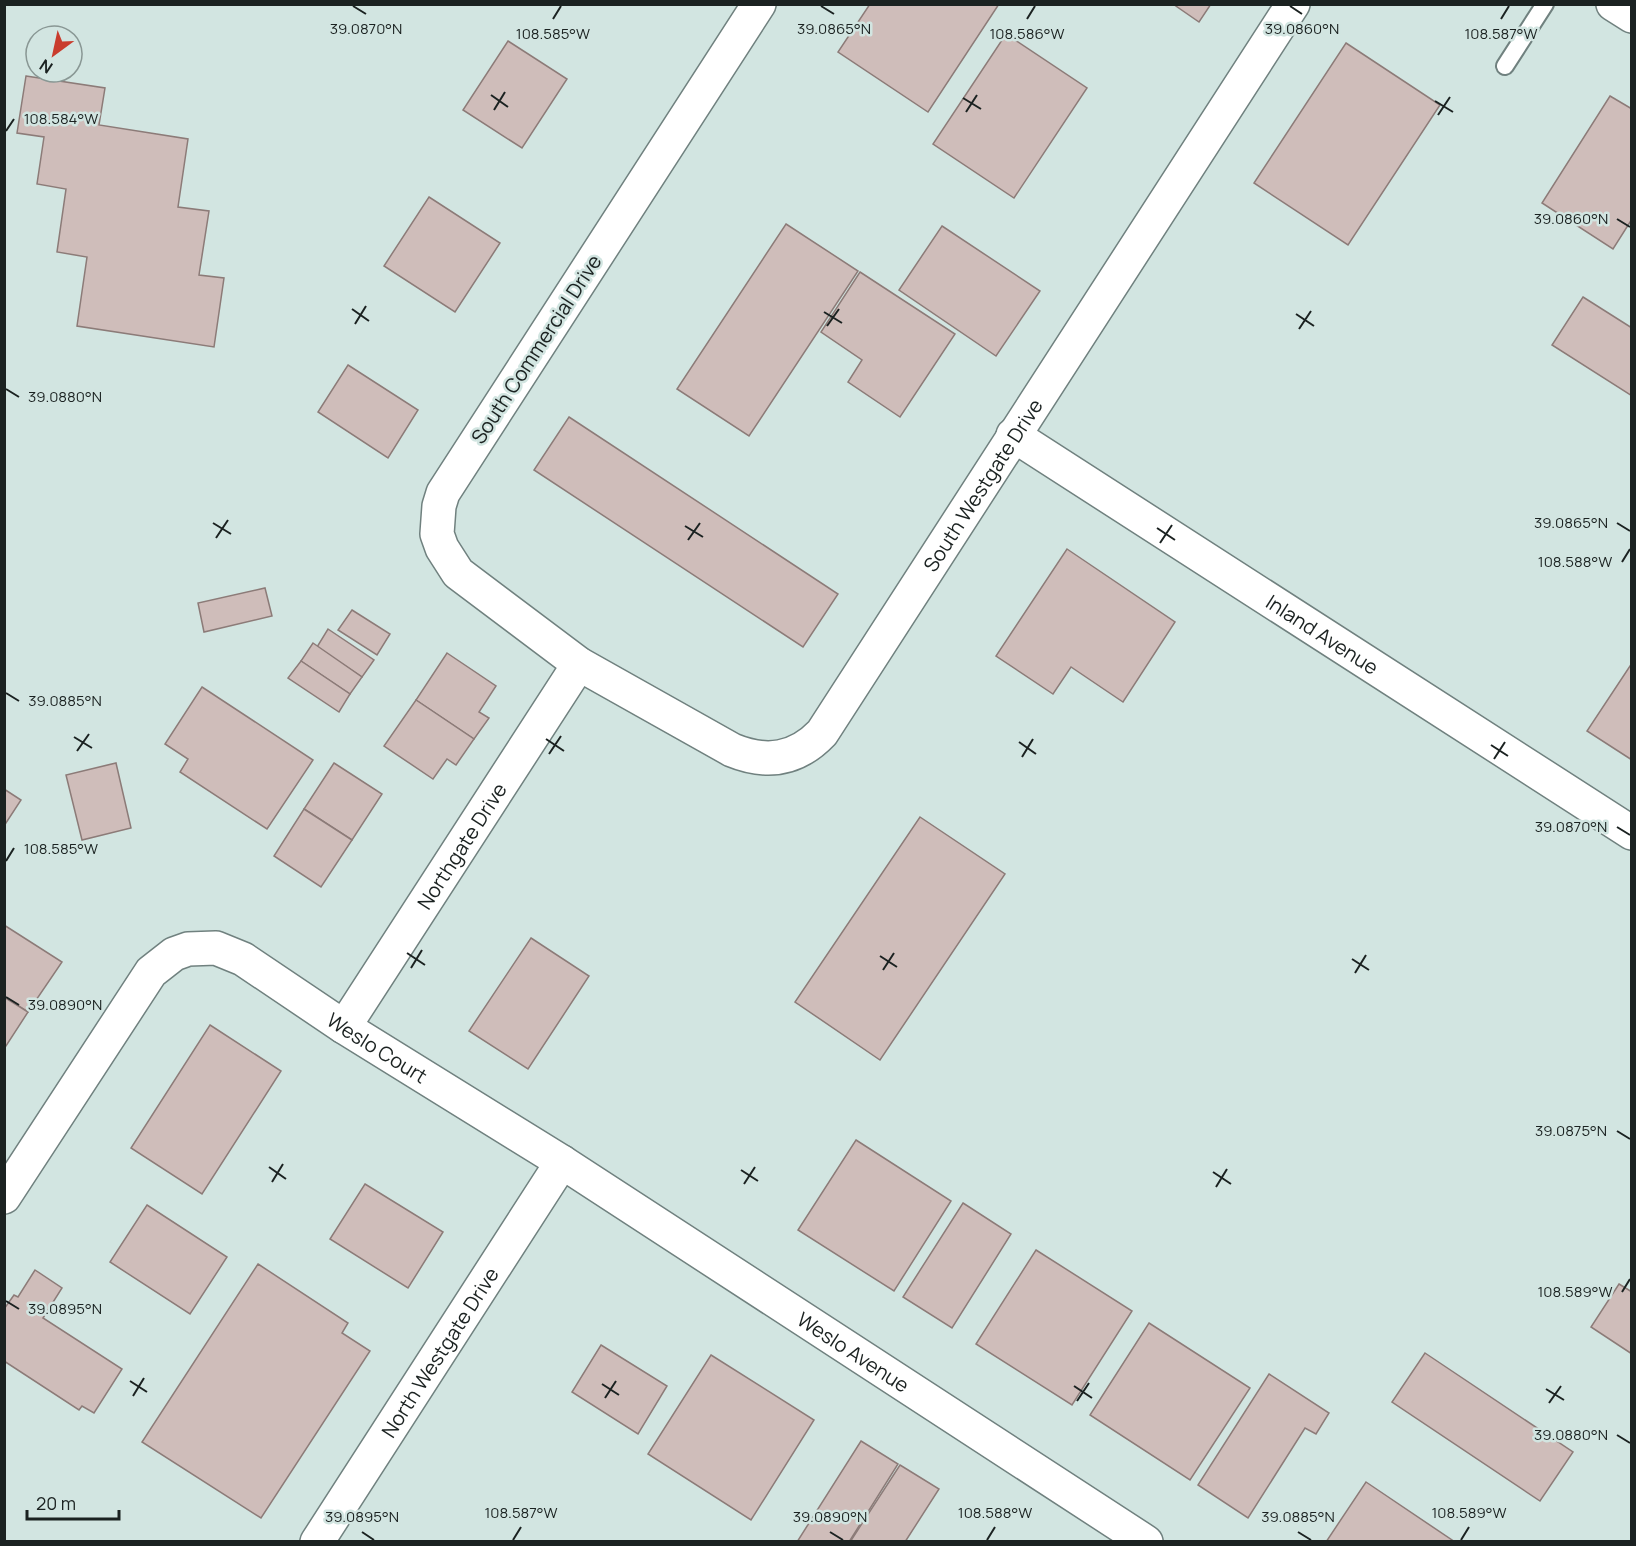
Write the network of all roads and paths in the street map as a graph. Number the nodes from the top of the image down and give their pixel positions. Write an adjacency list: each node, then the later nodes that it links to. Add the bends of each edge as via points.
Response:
1 (759, 4): 8 (street, South Commercial Drive, via 438,506 441,548 458,573)
2 (1293, 4): 7 (street, South Westgate Drive)
3 (1545, 4): 6 (lane)
4 (1613, 4): 5 (street)
5 (1632, 16)
6 (1505, 66)
7 (1013, 435): 8 (street, South Westgate Drive, via 822,733 798,752 784,758 748,757); 9 (street, Inland Avenue)
8 (579, 664): 10 (street, Northgate Drive)
9 (1632, 833)
10 (344, 1027): 11 (street, Weslo Court); 12 (street, Weslo Court, via 237,955 216,948 188,949 168,958 151,972)
11 (562, 1162): 13 (street, North Westgate Drive); 14 (street, Weslo Avenue)
12 (4, 1197)
13 (317, 1542)
14 (1146, 1542)

